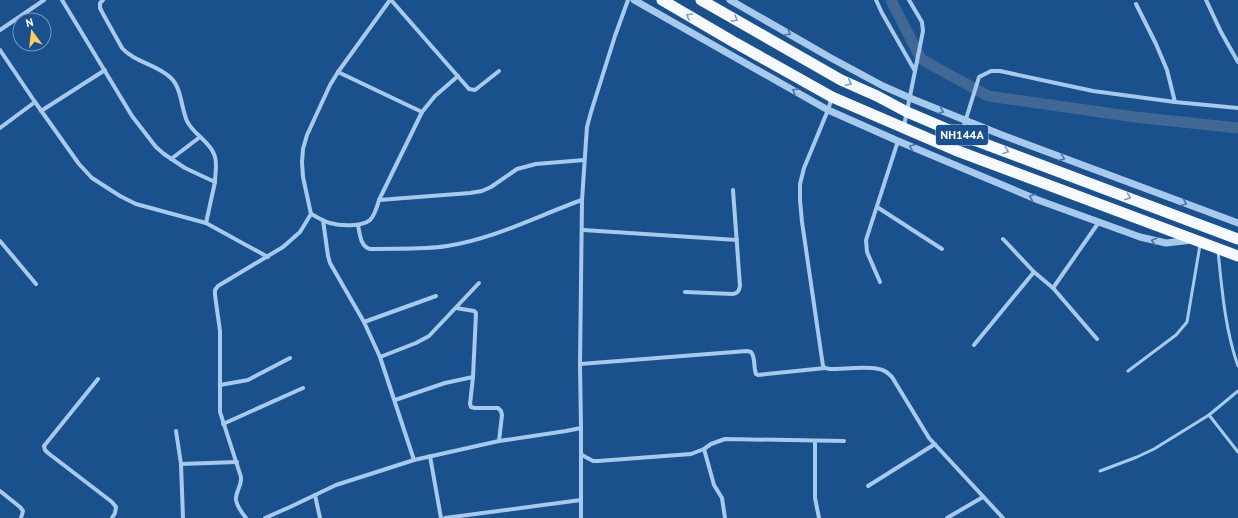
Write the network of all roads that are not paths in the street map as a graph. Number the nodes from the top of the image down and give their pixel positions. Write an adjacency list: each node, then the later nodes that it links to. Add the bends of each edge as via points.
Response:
1 (44, 0): 15 (street)
2 (62, 0): 18 (street)
3 (103, 0): 36 (street, via 100,8 122,48 131,57 158,69 172,79 179,93 185,117)
4 (390, 0): 21 (street); 22 (street)
5 (628, 0): 39 (street, via 591,112)
6 (634, 0): 28 (street, one-way to 6)
7 (662, 0): 23 (highway, NH144A, one-way to 7)
8 (701, 0): 31 (highway, NH144A, one-way to 31, via 841,80)
9 (730, 0): 24 (street, one-way to 24, via 883,86)
10 (876, 0): 20 (street)
11 (909, 0): 20 (street, via 922,22 924,31)
12 (1206, 0): 17 (street)
13 (1136, 4): 26 (street, via 1164,64)
14 (0, 24): 15 (street)
15 (2, 29)
16 (0, 50): 25 (street)
17 (1238, 62)
18 (105, 70): 29 (street); 38 (street, via 132,116 156,147)
19 (499, 71): 22 (street, via 475,90 469,89)
20 (915, 71): 24 (street)
21 (338, 72): 30 (street); 45 (street, via 314,118 303,149 303,177)
22 (458, 76): 30 (street, via 435,96)
23 (832, 97): 28 (street); 34 (highway, NH144A)
24 (910, 98): 31 (street); 32 (street, one-way to 32)
25 (35, 102): 29 (street); 33 (street)
26 (1175, 102): 27 (street); 32 (street, via 1093,91 991,71 979,77)
27 (1238, 108)
28 (828, 110): 37 (street); 76 (street, via 800,184 802,222 821,361)
29 (41, 111): 48 (street, via 79,164 105,188 136,204)
30 (422, 112): 42 (street)
31 (907, 112): 34 (street); 35 (highway, NH144A)
32 (966, 121): 35 (street); 49 (street, one-way to 49)
33 (0, 128)
34 (903, 128): 56 (highway, NH144A)
35 (961, 135): 53 (highway, NH144A, one-way to 53)
36 (200, 137): 38 (street); 40 (street, via 214,154)
37 (898, 141): 44 (street); 47 (street, one-way to 37, via 1038,200)
38 (171, 159): 40 (street)
39 (584, 160): 42 (street, via 517,168 490,187 470,194); 43 (street)
40 (215, 182): 48 (street)
41 (733, 190): 54 (street)
42 (379, 200): 50 (street, via 370,220)
43 (582, 200): 50 (street, via 496,233 437,247 366,248 361,240); 51 (street)
44 (877, 207): 57 (street); 62 (street, via 866,245)
45 (311, 214): 46 (street); 60 (street, via 300,232)
46 (323, 220): 50 (street); 69 (street, via 330,263)
47 (1099, 222): 56 (street, one-way to 47, via 1166,243 1140,237); 65 (street)
48 (206, 223): 60 (street)
49 (1238, 224)
50 (358, 225)
51 (583, 230): 54 (street); 74 (street)
52 (1003, 239): 61 (street)
53 (1238, 239)
54 (737, 240): 66 (street, via 739,291 733,294)
55 (0, 241): 64 (street)
56 (1197, 242): 58 (highway, NH144A); 77 (lane, via 1187,322 1176,335)
57 (942, 249)
58 (1218, 249): 59 (highway, NH144A); 75 (lane, via 1227,324)
59 (1238, 256)
60 (268, 257): 80 (street, via 215,290 220,330)
61 (1034, 272): 65 (street); 71 (street)
62 (880, 282)
63 (478, 283): 68 (street)
64 (36, 284)
65 (1053, 288): 70 (street)
66 (685, 292)
67 (436, 296): 69 (street)
68 (456, 308): 72 (street, via 429,336); 78 (street, via 476,313)
69 (364, 322): 72 (street)
70 (1097, 339)
71 (974, 345)
72 (380, 357): 83 (street)
73 (290, 358): 80 (street, via 248,380)
74 (580, 364): 76 (street, via 747,351 753,354 754,370 758,375); 86 (street)
75 (1238, 366)
76 (825, 368): 91 (street, via 874,368 887,372)
77 (1128, 371)
78 (473, 377): 83 (street, via 445,383); 88 (street, via 471,407 498,408 501,411)
79 (98, 379): 106 (street, via 44,446 48,453 112,502 116,507)
80 (220, 385): 85 (street, via 220,412)
81 (303, 388): 85 (street)
82 (1238, 391): 84 (lane)
83 (395, 400): 96 (street)
84 (1209, 415): 93 (lane); 99 (lane, via 1154,449)
85 (223, 424): 97 (street)
86 (581, 428): 88 (street); 94 (street)
87 (176, 431): 98 (street)
88 (499, 441): 95 (street)
89 (815, 441): 90 (street); 92 (street, via 725,439); 115 (street, via 815,493)
90 (844, 441)
91 (935, 444): 100 (street); 103 (street)
92 (704, 449): 94 (street, via 691,454 598,461); 114 (street, via 714,486 722,498)
93 (1238, 452)
94 (582, 455): 104 (street)
95 (430, 456): 96 (street); 111 (street)
96 (414, 460): 102 (street, via 350,480)
97 (236, 462): 98 (street); 108 (street, via 242,480 236,500)
98 (181, 464): 107 (street)
99 (1100, 471)
100 (868, 486)
101 (0, 491): 105 (street, via 20,507 23,511)
102 (315, 495): 109 (street); 110 (street)
103 (983, 497): 116 (street); 117 (street)
104 (581, 500): 112 (street); 113 (street)
105 (21, 518)
106 (112, 518)
107 (183, 518)
108 (246, 518)
109 (265, 518)
110 (320, 518)
111 (441, 518)
112 (445, 518)
113 (581, 518)
114 (725, 518)
115 (819, 518)
116 (947, 518)
117 (1003, 518)

